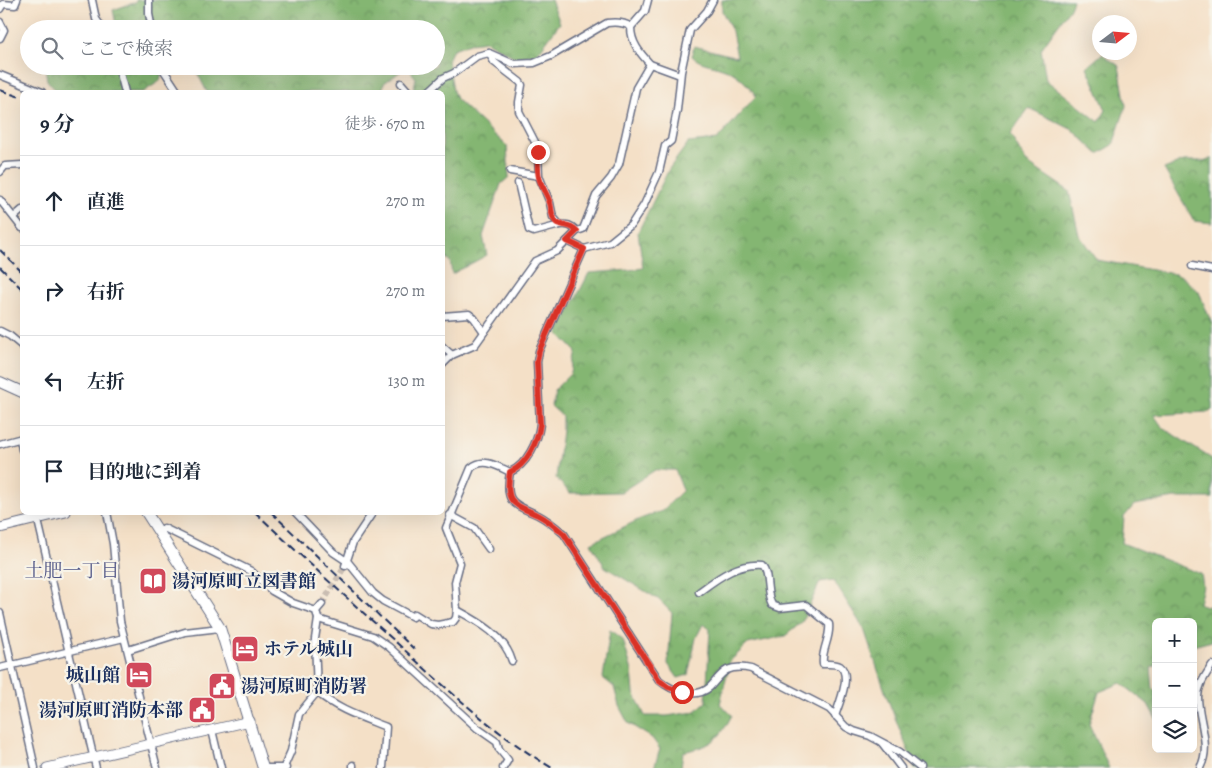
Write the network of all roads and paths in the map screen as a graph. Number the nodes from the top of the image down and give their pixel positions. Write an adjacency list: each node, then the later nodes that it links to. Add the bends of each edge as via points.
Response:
1 (17, 0): 6 (street, via 15,6 4,4)
2 (92, 0): 7 (street)
3 (149, 0): 8 (street)
4 (648, 0): 10 (street, via 645,11)
5 (712, 0): 17 (street, via 690,30)
6 (0, 9)
7 (97, 20)
8 (150, 20)
9 (0, 22): 11 (street, via 4,30)
10 (631, 27): 12 (street, via 618,22 607,23 534,63 514,64); 13 (street, via 631,36 638,50)
11 (0, 38)
12 (489, 53): 23 (street, via 477,56); 27 (street, via 494,62 522,85 519,111 535,142)
13 (650, 64): 17 (street); 34 (street, via 636,88 619,164 596,196 583,229)
14 (0, 75): 19 (street)
15 (120, 75): 20 (street)
16 (167, 75): 21 (street)
17 (680, 75): 36 (street, via 671,140 665,146 659,172 644,205 631,225 610,242)
18 (401, 84): 22 (street)
19 (37, 90)
20 (124, 90)
21 (177, 90)
22 (407, 90)
23 (430, 90)
24 (20, 166): 26 (street, via 5,166)
25 (510, 171): 27 (street)
26 (0, 172)
27 (539, 176): 33 (street, via 553,217)
28 (518, 183): 33 (street, via 529,230 534,232)
29 (0, 200): 31 (street)
30 (20, 212): 31 (street)
31 (14, 217): 32 (street)
32 (20, 225)
33 (560, 225): 34 (street, via 572,226)
34 (577, 231): 35 (street)
35 (567, 241): 36 (street); 41 (street, via 557,251 535,261)
36 (584, 249): 50 (street, via 539,351 539,434 527,458)
37 (1192, 266): 38 (street)
38 (1212, 270)
39 (445, 316): 41 (street, via 469,314)
40 (0, 332): 42 (street)
41 (484, 332): 44 (street, via 475,345)
42 (20, 344)
43 (445, 349): 44 (street)
44 (452, 356): 45 (street)
45 (445, 362)
46 (0, 382): 47 (main road)
47 (20, 391)
48 (20, 438): 49 (street)
49 (0, 444)
50 (510, 472): 56 (street, via 485,462 475,464); 78 (street, via 509,493 515,505 543,518 564,534 654,673 668,687 694,694 702,692 729,669 747,668)
51 (107, 515): 70 (street)
52 (148, 515): 69 (main road)
53 (298, 515): 60 (street)
54 (371, 515): 60 (street, via 353,542)
55 (37, 516): 57 (street); 72 (street)
56 (450, 516): 59 (street, via 474,528); 64 (street, via 446,528 460,563 455,582)
57 (0, 528)
58 (164, 528): 65 (street, via 251,571 272,591 293,603)
59 (489, 549)
60 (346, 564): 67 (street, via 383,601 412,617)
61 (699, 592): 78 (street, via 728,571 762,565 772,605 780,608 806,605 829,624 822,658 824,664 841,667 845,679)
62 (322, 604): 65 (street)
63 (406, 608): 67 (street)
64 (457, 610): 67 (street, via 453,622 438,625); 73 (street, via 482,623 509,650)
65 (316, 611): 68 (street)
66 (0, 613): 74 (street)
67 (414, 614)
68 (318, 619): 77 (street, via 315,639); 92 (street, via 373,636 389,647 477,728 497,742 508,760)
69 (220, 628): 71 (street, via 185,632); 79 (main road)
70 (124, 638): 71 (street); 72 (street)
71 (128, 650): 82 (street)
72 (69, 651): 74 (street); 83 (street)
73 (512, 661)
74 (12, 665): 76 (street); 84 (street)
75 (1212, 665): 95 (street, via 1199,687 1205,748)
76 (0, 668)
77 (317, 692): 90 (street, via 299,714); 91 (street, via 346,712 386,726)
78 (835, 716): 81 (street, via 846,727)
79 (250, 721): 80 (street); 89 (main road)
80 (212, 730): 82 (street); 88 (street)
81 (880, 741): 93 (street); 94 (street)
82 (152, 744): 83 (street); 87 (street)
83 (94, 757): 85 (street); 86 (street)
84 (35, 768)
85 (47, 768)
86 (96, 768)
87 (157, 768)
88 (221, 768)
89 (263, 768): 90 (street)
90 (285, 768)
91 (383, 768)
92 (504, 768)
93 (901, 768)
94 (920, 768)
95 (1200, 768)

